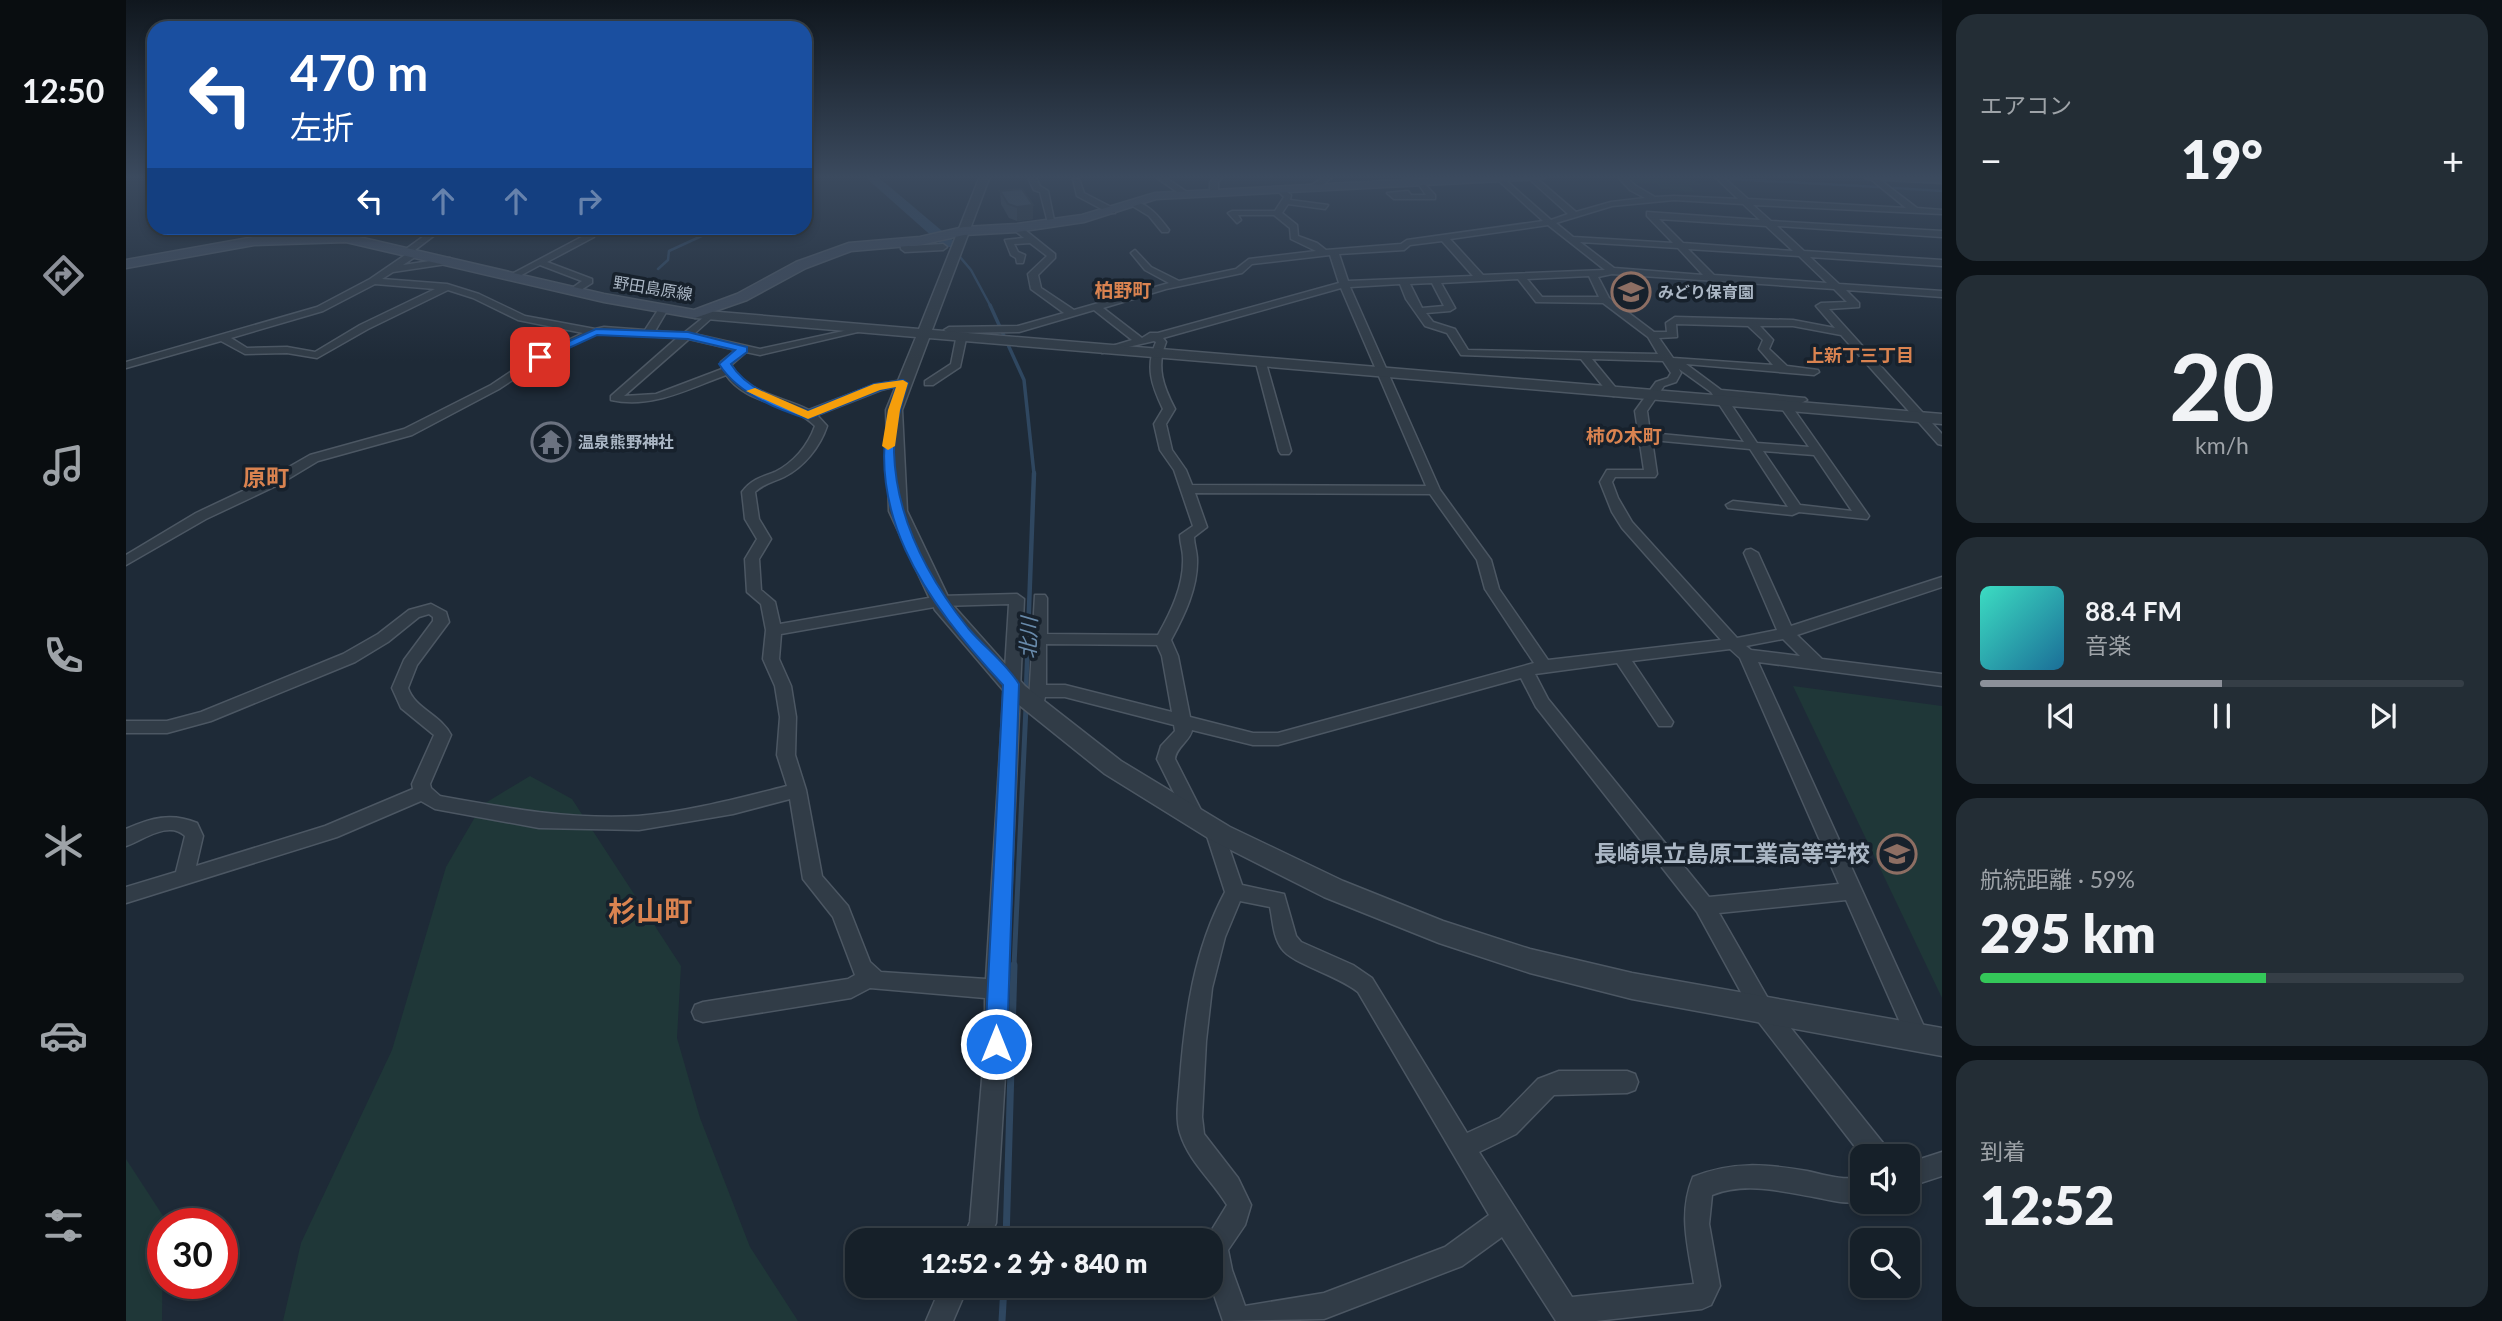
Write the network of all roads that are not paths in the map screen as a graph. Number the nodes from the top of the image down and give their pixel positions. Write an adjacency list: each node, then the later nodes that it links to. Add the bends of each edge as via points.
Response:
1 (310, 238): 25 (main road, 野田島原線, via 254,241)
2 (332, 238): 16 (main road, 野田島原線)
3 (429, 238): 16 (street)
4 (586, 238): 23 (street)
5 (942, 238): 12 (main road, 野田島原線)
6 (961, 238): 17 (street)
7 (1027, 238): 14 (street)
8 (1296, 238): 19 (street)
9 (1444, 238): 19 (street, via 1404,247); 32 (street)
10 (1672, 238): 15 (street)
11 (1783, 238): 20 (street)
12 (938, 239): 17 (street); 47 (main road, 野田島原線, via 843,249)
13 (1576, 239): 15 (street); 27 (street)
14 (1030, 240): 22 (street, via 1007,242 1015,255 1021,255); 46 (street, via 1052,256 1033,274 1036,289)
15 (1680, 246): 20 (street); 31 (street)
16 (412, 252): 21 (main road, 野田島原線); 26 (street)
17 (955, 253): 56 (street)
18 (1135, 253): 36 (street, via 1152,272)
19 (1329, 253): 36 (street, via 1249,262 1239,271); 37 (street)
20 (1800, 253): 24 (street); 38 (street)
21 (450, 261): 26 (street); 29 (main road, 野田島原線)
22 (1020, 261)
23 (542, 263): 29 (street); 40 (street, via 589,280)
24 (1942, 263)
25 (126, 264)
26 (390, 269): 33 (street)
27 (1612, 271): 28 (street); 31 (street)
28 (1593, 274): 30 (street); 42 (street)
29 (513, 276): 40 (main road, 野田島原線)
30 (1521, 277): 32 (street); 42 (street, via 1539,300)
31 (1711, 278): 38 (street)
32 (1481, 279): 34 (street)
33 (373, 281): 39 (street); 54 (street, via 308,314)
34 (1436, 281): 35 (street); 45 (street, via 1450,308)
35 (1404, 282): 37 (street); 45 (street)
36 (1178, 284): 43 (street)
37 (1344, 284): 57 (street); 73 (street)
38 (1834, 286): 41 (street); 53 (street, via 1856,305 1821,306)
39 (447, 287): 51 (street, via 522,318); 54 (street, via 317,355 245,351)
40 (573, 291): 44 (main road, 野田島原線)
41 (1942, 294)
42 (1605, 300): 58 (street)
43 (1094, 306): 46 (street); 62 (street)
44 (663, 309): 47 (main road, 野田島原線); 52 (street)
45 (1421, 311): 66 (street, via 1429,324 1451,331 1465,353)
46 (1070, 312): 60 (street)
47 (702, 315): 49 (street); 55 (street)
48 (1751, 323): 53 (street, via 1793,323); 58 (street, via 1675,320 1671,323 1673,335); 70 (street, via 1768,340 1764,349)
49 (858, 329): 56 (street); 63 (street, via 779,350)
50 (949, 330): 59 (street)
51 (596, 332): 52 (street); 93 (street, via 540,357 495,387 408,432 314,458)
52 (648, 333): 55 (street)
53 (1847, 333): 81 (street)
54 (221, 335): 69 (street)
55 (688, 335): 63 (street); 71 (street, via 615,398 663,396)
56 (923, 335): 61 (street); 74 (street)
57 (1154, 335): 62 (street); 65 (street, via 1161,342)
58 (1651, 335): 67 (street)
59 (990, 336): 60 (street); 61 (street)
60 (1010, 336): 64 (street)
61 (961, 338): 75 (street, via 956,365)
62 (1138, 340): 64 (street)
63 (743, 349): 71 (street, via 726,361)
64 (1105, 351): 65 (street)
65 (1153, 355): 68 (street); 88 (street, via 1155,382 1169,409 1160,424 1166,450)
66 (1586, 358): 67 (street); 76 (street)
67 (1666, 358): 70 (street); 77 (street, via 1675,377 1660,384); 78 (street, via 1691,371)
68 (1261, 363): 73 (street); 86 (street)
69 (126, 365)
70 (1784, 370): 72 (street)
71 (727, 371): 80 (street, via 747,389)
72 (1814, 372)
73 (1382, 373): 76 (street); 89 (street)
74 (903, 383): 80 (street, via 878,387); 96 (street, via 889,434 891,483 907,541)
75 (929, 383)
76 (1614, 393): 77 (street)
77 (1652, 395): 78 (street); 83 (street, via 1641,411)
78 (1721, 397): 79 (street); 85 (street)
79 (1793, 403): 81 (street); 87 (street)
80 (808, 415): 97 (street, via 821,426 816,439 790,467 748,492 752,519 764,539 752,559 754,592 768,602)
81 (1919, 417): 82 (street); 84 (street)
82 (1942, 419)
83 (1646, 436): 85 (street); 101 (street, via 1651,474 1611,473 1606,482 1611,502 1628,530)
84 (1942, 441)
85 (1753, 445): 87 (street); 91 (street)
86 (1285, 452)
87 (1818, 452): 91 (street, via 1863,516)
88 (1187, 489): 89 (street); 100 (street, via 1200,527 1186,535 1190,563 1185,589 1179,613)
89 (1434, 490): 104 (street, via 1474,543 1492,589)
90 (1733, 505): 91 (street)
91 (1796, 508)
92 (1751, 553): 98 (street)
93 (126, 561)
94 (1942, 582): 98 (street)
95 (1040, 598): 99 (street)
96 (940, 601): 97 (street); 107 (street, via 964,634); 107 (street, via 1017,598)
97 (775, 630): 111 (street, via 772,659 783,686 788,717 786,755)
98 (1786, 633): 101 (street); 103 (street)
99 (1039, 639): 100 (street); 107 (street)
100 (1163, 640): 109 (street)
101 (1740, 650): 102 (street); 103 (street); 116 (street)
102 (1622, 659): 104 (street); 108 (street)
103 (1817, 664): 106 (street)
104 (1544, 666): 105 (street)
105 (1525, 671): 109 (street, via 1278,739 1253,739); 119 (street, via 1542,703)
106 (1942, 680)
107 (1026, 694): 109 (street, via 1065,691); 113 (street, via 1086,750); 121 (street)
108 (1665, 722)
109 (1181, 723): 113 (street, via 1184,735 1169,748 1166,759)
110 (126, 727): 112 (street, via 167,727 205,717 349,658 414,613 431,609 441,615 441,622 410,664 400,688 408,708 439,726 443,735 424,775)
111 (797, 790): 112 (street, via 733,807 639,823 539,821 450,807); 120 (street, via 813,879 841,912 862,968)
112 (423, 792): 115 (street, via 330,832)
113 (1205, 825): 117 (street); 122 (street, via 1346,894 1478,944 1622,983)
114 (126, 838): 115 (street, via 163,824 190,828 194,836)
115 (184, 878): 118 (street)
116 (1853, 891): 119 (street); 124 (street)
117 (1235, 892): 127 (street, via 1278,900 1286,937 1294,949 1349,970 1365,985); 137 (street, via 1213,943 1198,1017 1190,1121 1195,1140 1239,1205 1237,1218 1215,1250)
118 (126, 895)
119 (1704, 906): 122 (street)
120 (870, 977): 121 (street, via 883,983); 123 (street, via 851,988)
121 (996, 989): 132 (street)
122 (1762, 1009): 124 (street); 126 (street)
123 (702, 1012)
124 (1930, 1040)
125 (1627, 1082): 127 (street, via 1559,1082 1546,1087 1508,1126)
126 (1868, 1144)
127 (1463, 1147): 131 (street)
128 (1942, 1164): 129 (street)
129 (1920, 1171)
130 (1850, 1189): 135 (street, via 1759,1174 1724,1177 1702,1186 1695,1205 1707,1286 1702,1296)
131 (1505, 1219): 134 (street, via 1453,1256); 135 (street)
132 (981, 1228)
133 (950, 1298): 136 (street)
134 (1327, 1314): 137 (street)
135 (1569, 1316)
136 (939, 1321)
137 (1236, 1321)

